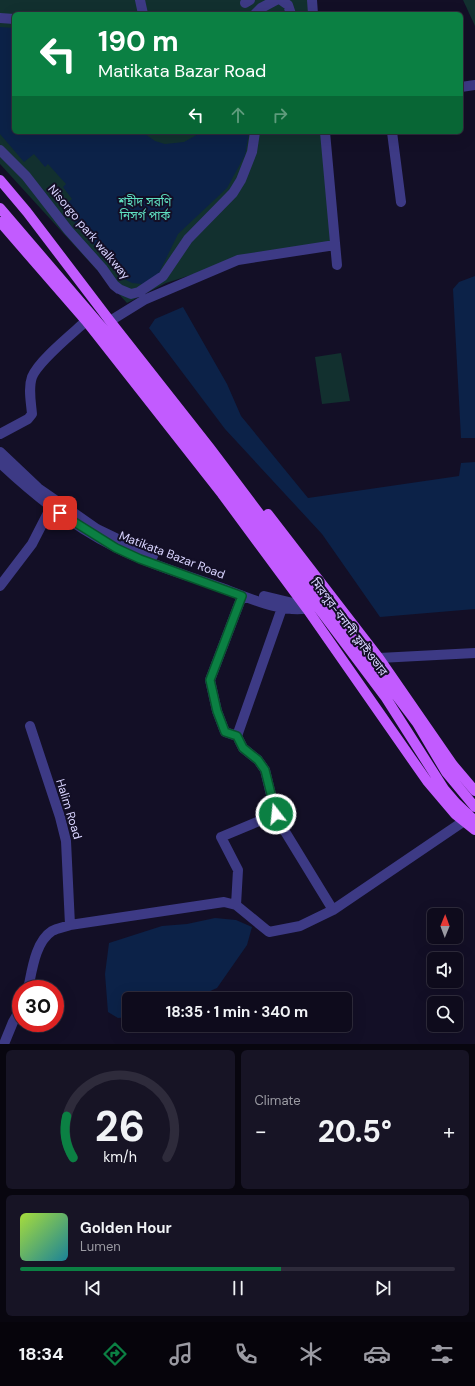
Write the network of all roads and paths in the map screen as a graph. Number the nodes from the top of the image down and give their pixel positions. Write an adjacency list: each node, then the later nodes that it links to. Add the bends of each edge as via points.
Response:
1 (140, 0): 5 (street)
2 (276, 0): 6 (street)
3 (281, 0): 7 (street, via 288,5)
4 (312, 0): 8 (street)
5 (143, 12)
6 (257, 12)
7 (290, 12)
8 (313, 12)
9 (0, 18): 10 (street)
10 (12, 18)
11 (475, 85): 12 (street)
12 (463, 87)
13 (255, 134): 16 (street, Nisorgo park walkway, via 252,152 233,193 188,239 163,276 139,292 131,294 114,284 26,176)
14 (325, 134): 21 (street)
15 (392, 134): 18 (street)
16 (0, 150)
17 (0, 180): 24 (main road)
18 (401, 202)
19 (0, 208): 43 (main road, মিরপুর-বনানী ফ্লাইওভার, via 113,340 200,449 390,704 444,789)
20 (0, 222): 23 (main road)
21 (335, 245): 22 (street); 24 (street, via 238,260 144,300)
22 (337, 265)
23 (86, 321): 25 (street, via 47,357 32,376 32,414 28,419); 32 (main road, via 222,494)
24 (110, 321): 31 (main road, via 129,336); 39 (main road, মিরপুর-বনানী ফ্লাইওভার, via 210,448 408,712 446,772)
25 (0, 434)
26 (0, 452): 32 (street, Matikata Bazar Road, via 38,488 97,528 146,554 240,590)
27 (0, 463): 28 (street, Matikata Bazar Road)
28 (52, 507): 29 (street, via 32,544); 30 (street, Matikata Bazar Road, via 116,548)
29 (0, 586)
30 (242, 596): 33 (street, Matikata Bazar Road); 37 (street, via 210,680 225,732)
31 (334, 600): 32 (street, Matikata Bazar Road); 35 (main road)
32 (304, 605): 33 (street, Matikata Bazar Road); 42 (main road, via 427,781)
33 (282, 608): 37 (street)
34 (475, 653): 35 (street)
35 (379, 658): 38 (main road, via 453,765)
36 (30, 726): 47 (street, Halim Road, via 66,841)
37 (237, 736): 40 (street, via 243,748 258,760 265,770)
38 (475, 791)
39 (475, 807)
40 (276, 814): 45 (street, via 221,837 238,870); 46 (street)
41 (475, 815): 42 (street)
42 (463, 821): 44 (main road); 46 (street)
43 (475, 821)
44 (475, 830)
45 (236, 905): 46 (street, via 269,932 300,926); 47 (street, via 224,902 210,903)
46 (333, 910)
47 (70, 925): 48 (street, via 53,930 44,938 37,952)
48 (30, 980)
49 (12, 1024): 50 (street)
50 (4, 1044)

